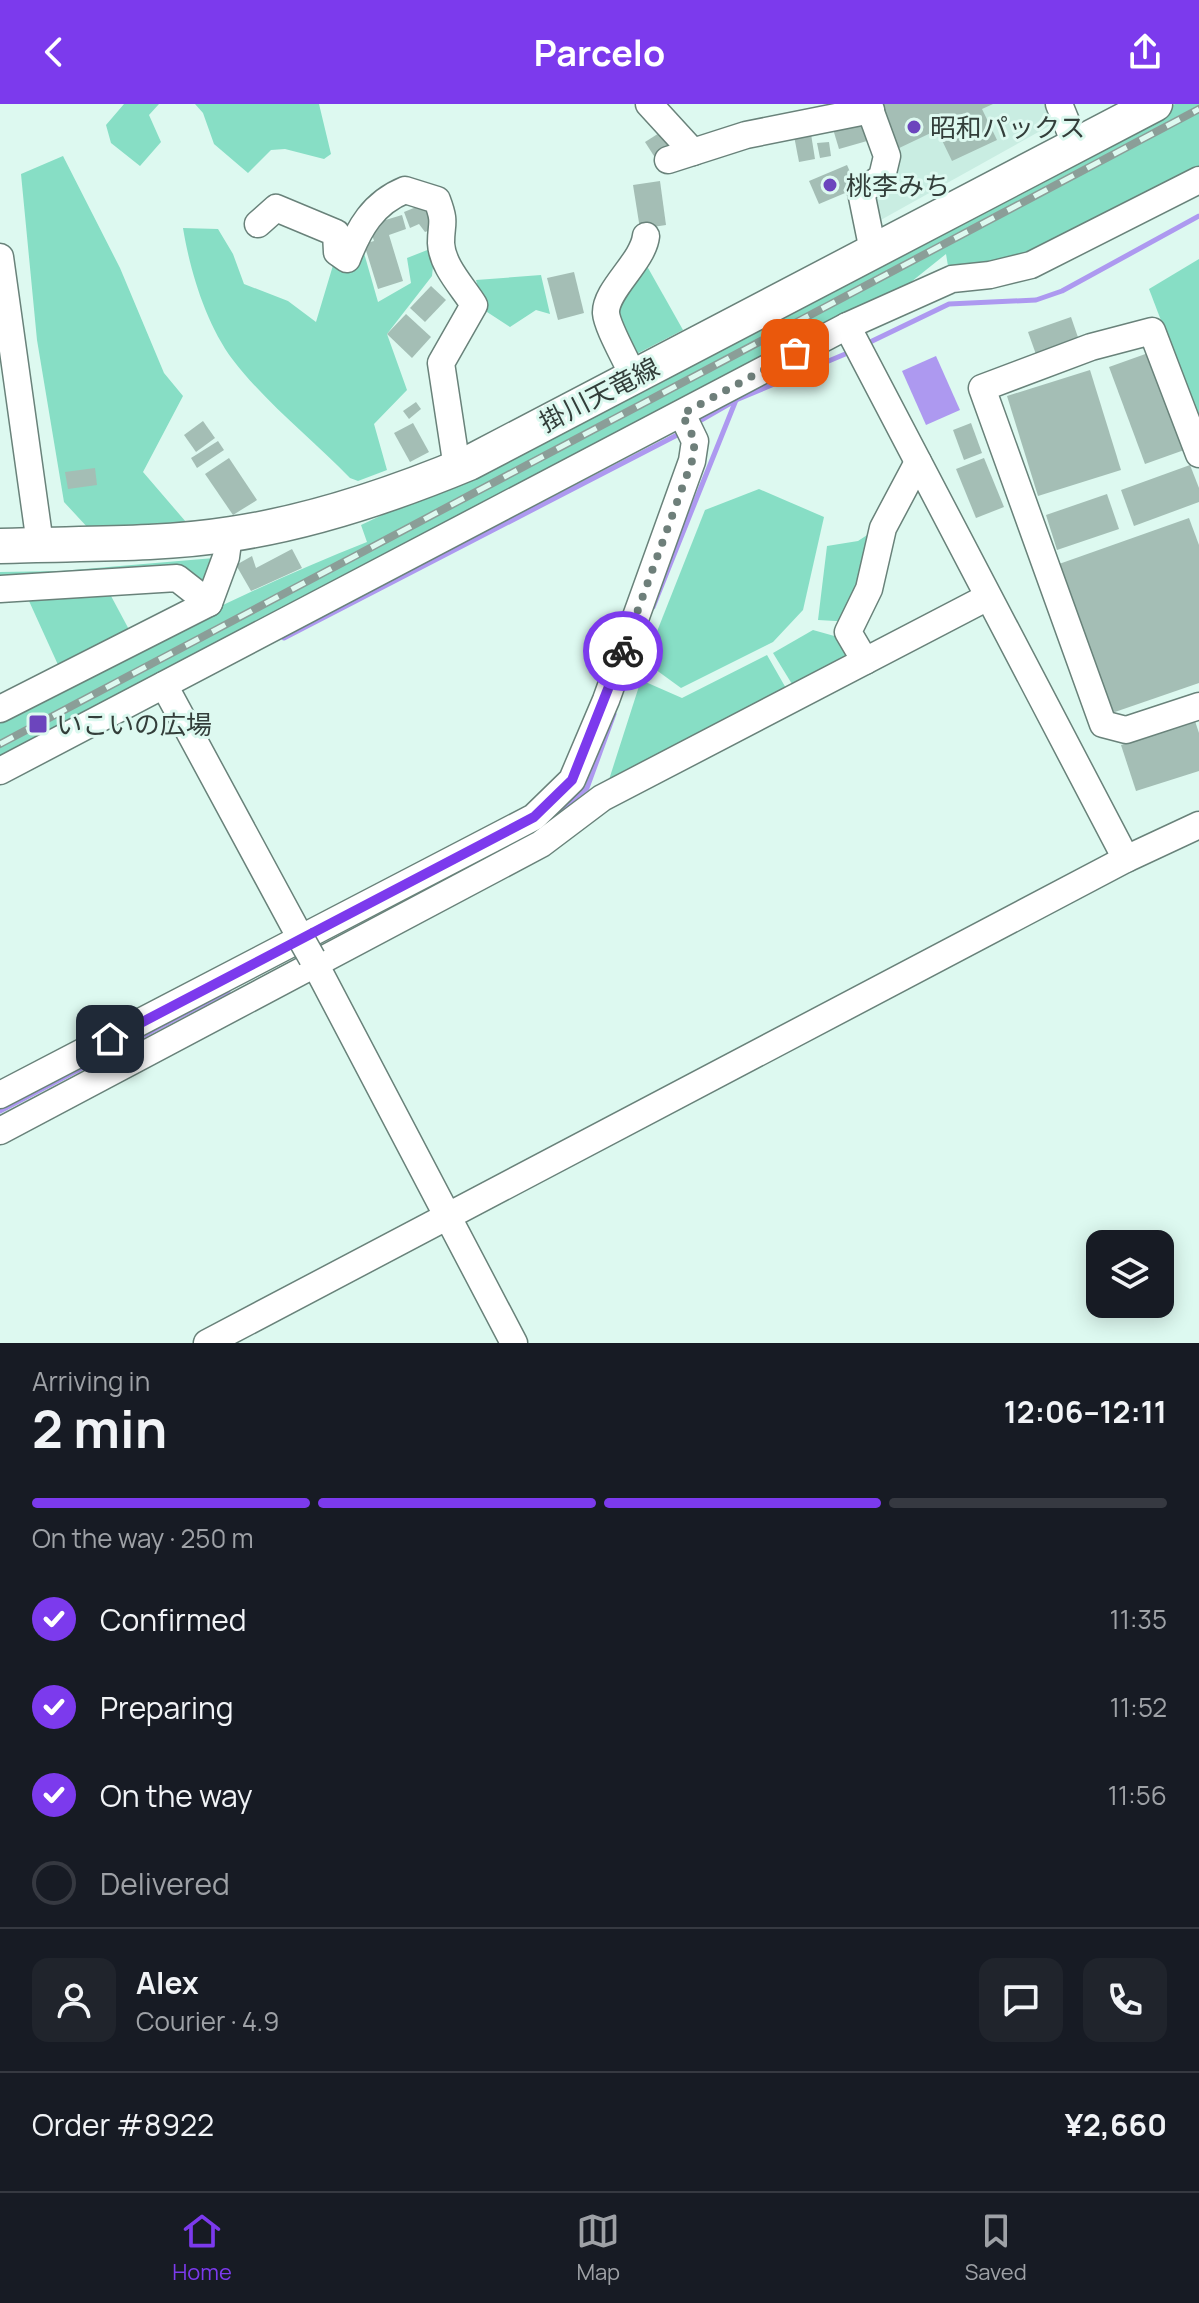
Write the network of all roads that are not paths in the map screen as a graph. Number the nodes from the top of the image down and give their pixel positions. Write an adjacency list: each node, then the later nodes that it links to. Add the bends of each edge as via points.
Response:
1 (649, 104): 4 (street, via 680,156)
2 (1059, 104): 5 (street)
3 (1155, 104): 5 (main road, 掛川天竜線)
4 (870, 107): 9 (street, via 887,156 882,177 861,192)
5 (1076, 146): 9 (main road, 掛川天竜線)
6 (1199, 180): 13 (street, via 1031,265 952,279)
7 (258, 224): 18 (street, via 276,208 336,233 337,252 347,259 358,232 383,202 405,190 437,200 446,222 441,242 445,261 474,305 441,363)
8 (646, 236): 14 (street, via 645,248 606,313)
9 (873, 251): 14 (main road, 掛川天竜線)
10 (0, 257): 12 (street)
11 (595, 311): 14 (street)
12 (4, 314): 20 (street)
13 (855, 341): 15 (street); 17 (street)
14 (627, 379): 18 (main road, 掛川天竜線)
15 (687, 424): 26 (street, via 548,484); 32 (street, via 692,461 572,780 534,817)
16 (1199, 454): 27 (street, via 1152,331 1091,347 982,388 1103,724 1126,730)
17 (918, 462): 23 (street); 25 (street, via 883,528 869,589 848,632)
18 (457, 468): 19 (main road, 掛川天竜線, via 289,524)
19 (229, 535): 20 (main road, 掛川天竜線); 24 (street)
20 (40, 544): 21 (main road, 掛川天竜線)
21 (0, 546)
22 (0, 589): 24 (street, via 177,578)
23 (988, 597): 25 (street); 31 (street)
24 (209, 603): 28 (street)
25 (865, 661): 32 (street, via 602,798 541,844)
26 (164, 685): 29 (street); 32 (street)
27 (1199, 706)
28 (0, 709)
29 (0, 771)
30 (1199, 825): 31 (street)
31 (1126, 859): 35 (street)
32 (307, 949): 33 (street); 34 (street); 35 (street)
33 (0, 1095)
34 (0, 1131)
35 (448, 1217): 36 (street); 37 (street)
36 (207, 1343)
37 (514, 1343)

